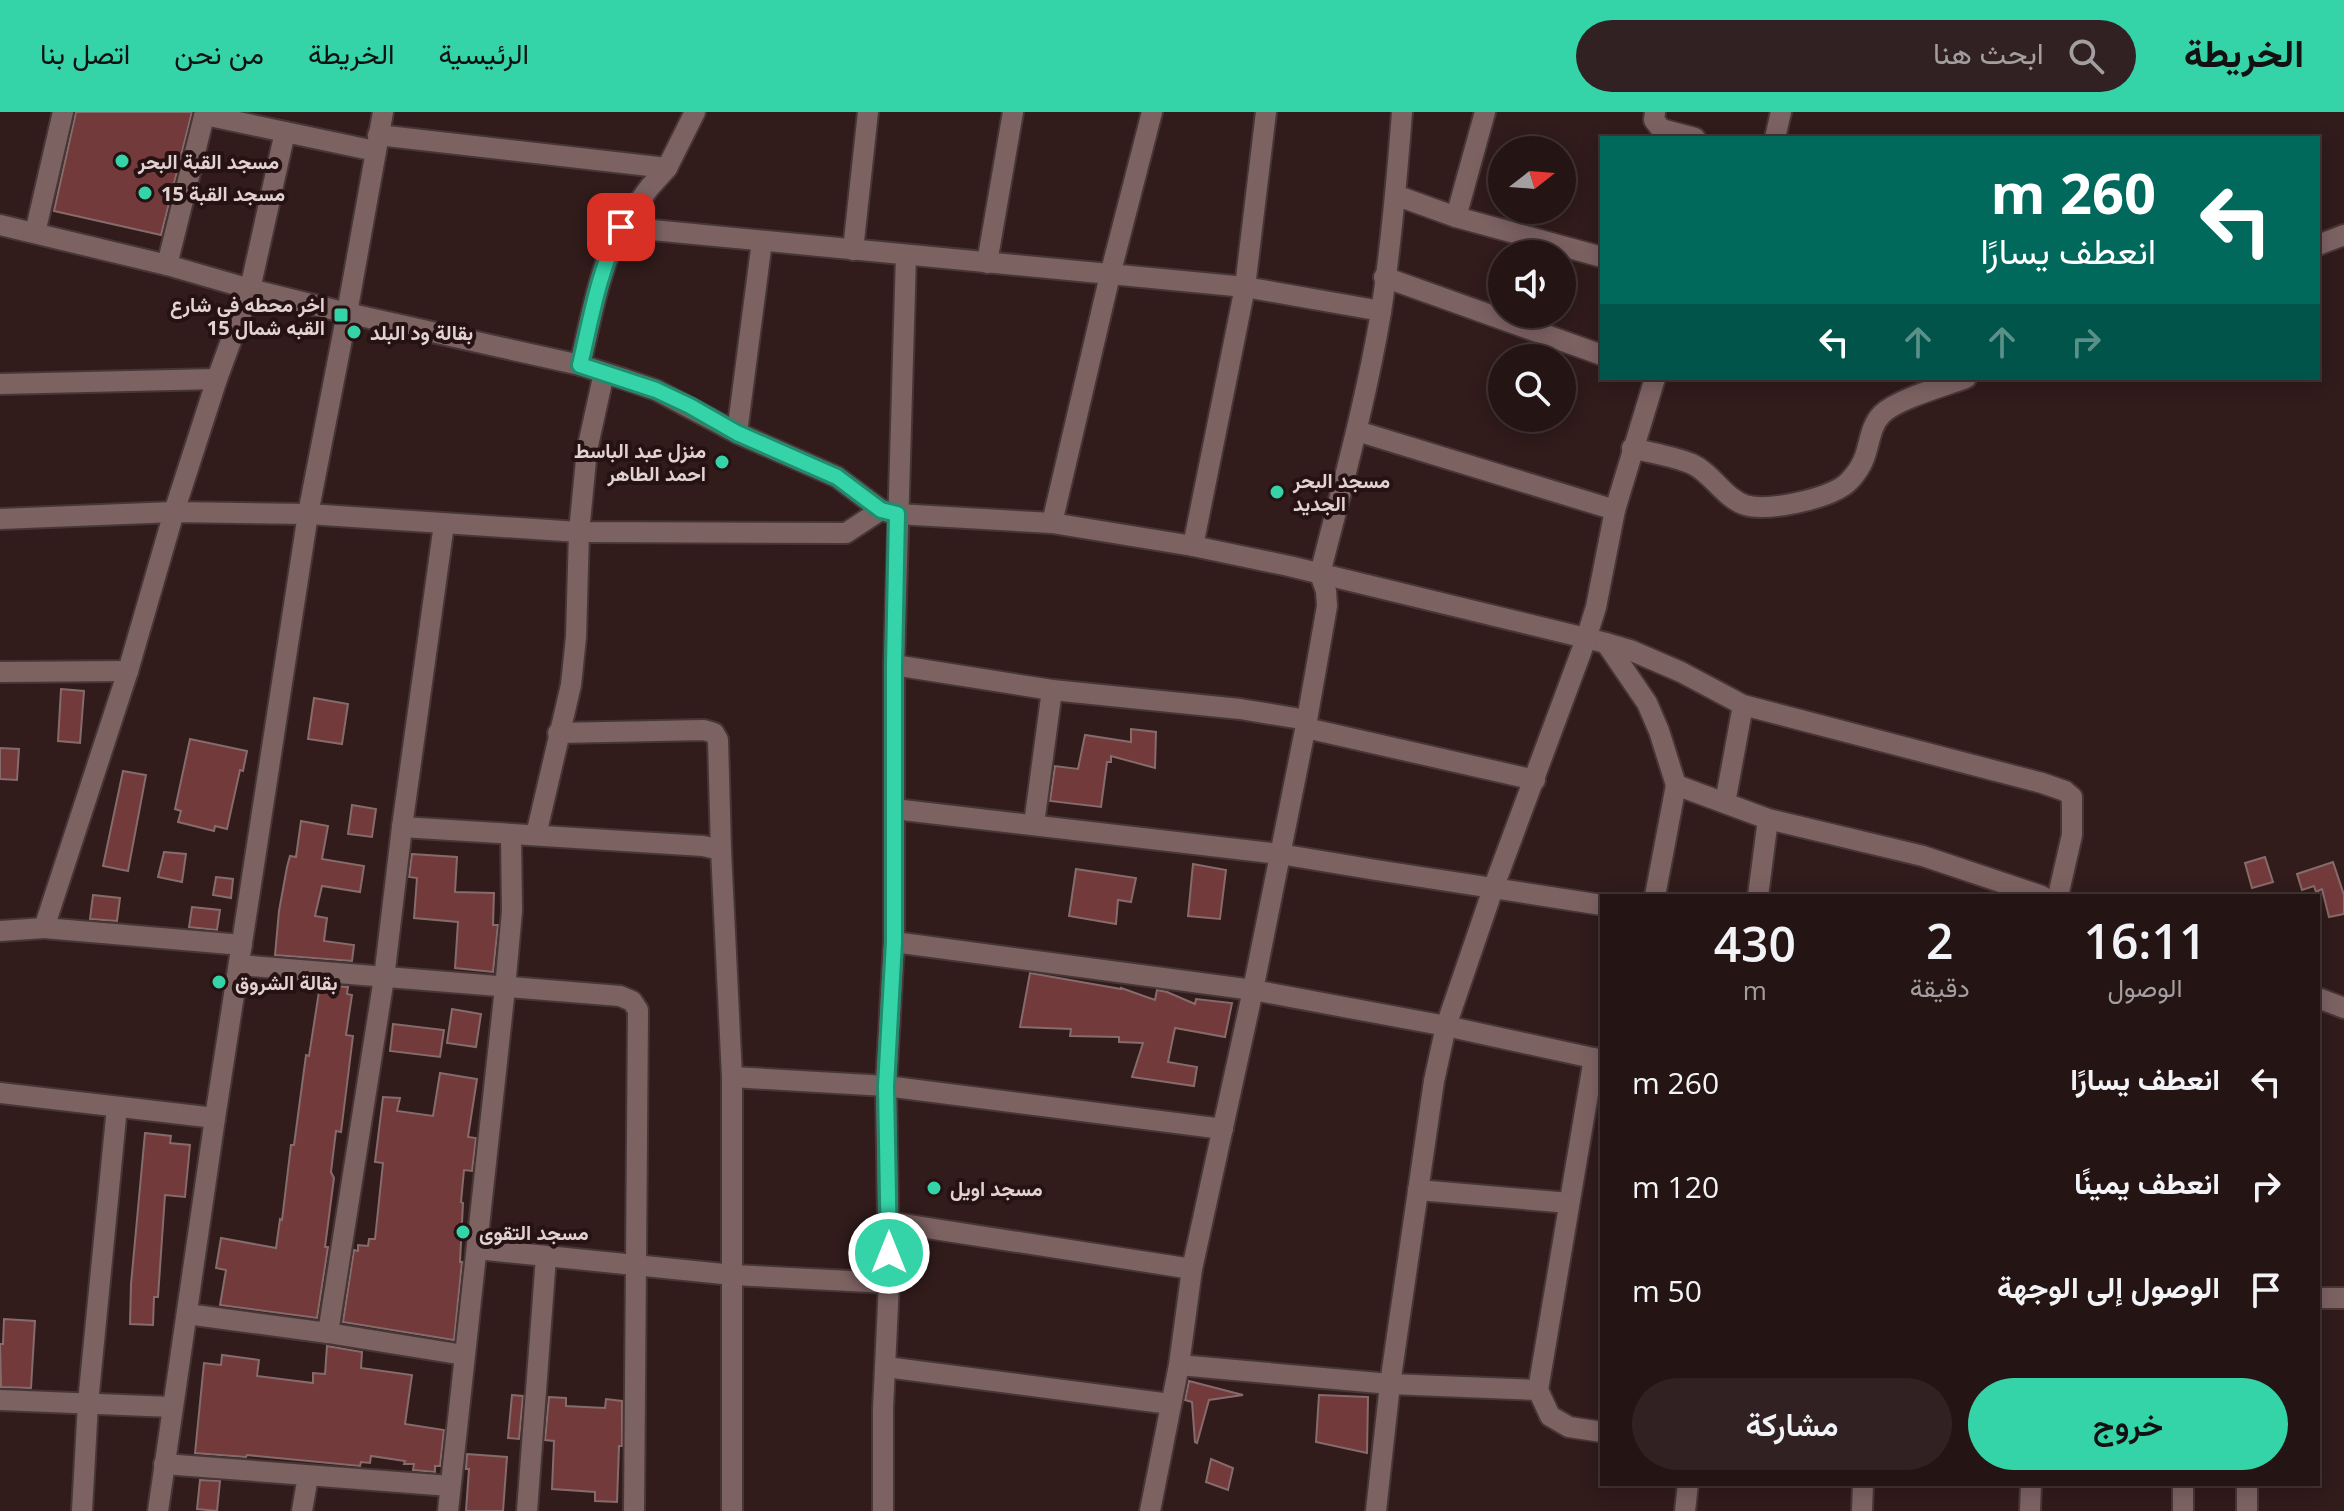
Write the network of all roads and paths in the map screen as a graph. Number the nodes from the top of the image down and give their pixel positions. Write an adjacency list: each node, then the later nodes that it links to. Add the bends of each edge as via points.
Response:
1 (63, 112): 22 (street)
2 (383, 112): 16 (street)
3 (695, 112): 17 (street)
4 (868, 112): 26 (street)
5 (1013, 112): 29 (street)
6 (1152, 112): 31 (street)
7 (1266, 112): 33 (street)
8 (1402, 112): 18 (street)
9 (1485, 112): 19 (street)
10 (1655, 112): 14 (street, via 1661,129)
11 (1781, 112): 15 (street)
12 (205, 114): 13 (street); 30 (street)
13 (285, 132): 16 (street); 34 (street)
14 (1687, 136)
15 (1775, 136)
16 (376, 143): 17 (street); 36 (street)
17 (667, 168): 21 (street)
18 (1395, 195): 19 (street); 32 (street)
19 (1456, 217): 28 (street)
20 (0, 225): 22 (street)
21 (621, 227): 24 (street); 38 (street, via 602,275)
22 (35, 233): 30 (street)
23 (2344, 235): 25 (street)
24 (762, 241): 26 (street); 45 (street)
25 (2320, 244)
26 (853, 250): 27 (street)
27 (906, 255): 29 (street); 49 (street)
28 (1600, 256)
29 (987, 263): 31 (street)
30 (167, 265): 34 (street)
31 (1110, 275): 33 (street); 52 (street)
32 (1384, 277): 35 (street); 37 (street)
33 (1245, 287): 35 (street); 55 (street)
34 (250, 289): 36 (street); 40 (street)
35 (1381, 311): 44 (street)
36 (347, 313): 38 (street); 50 (street)
37 (1600, 354)
38 (580, 365): 39 (street)
39 (604, 373): 45 (street, via 656,390); 54 (street, via 587,450)
40 (217, 379): 43 (street); 48 (street)
41 (1654, 380): 46 (street)
42 (1961, 380): 46 (street, via 1881,415 1861,465 1846,484 1775,507 1748,506 1691,463)
43 (0, 384)
44 (1357, 431): 47 (street); 56 (street)
45 (737, 433): 49 (street, via 837,477)
46 (1632, 448): 47 (street)
47 (1615, 510): 57 (street, via 1596,607)
48 (174, 512): 50 (street); 51 (street); 59 (street)
49 (889, 512): 52 (street); 54 (street, via 846,533); 58 (street)
50 (308, 514): 53 (street); 85 (street)
51 (0, 519)
52 (1052, 523): 55 (street)
53 (444, 524): 54 (street); 71 (street)
54 (579, 532): 64 (street, via 571,685)
55 (1193, 546): 56 (street)
56 (1320, 574): 57 (street); 63 (street, via 1327,606)
57 (1596, 641): 62 (street, via 1681,672); 65 (street); 66 (street, via 1647,703)
58 (894, 665): 61 (street); 68 (street)
59 (128, 671): 60 (street); 82 (street)
60 (0, 672)
61 (1052, 690): 63 (street, via 1240,709); 70 (street)
62 (1743, 705): 67 (street); 80 (street, via 2065,791 2072,797 2072,835)
63 (1306, 724): 65 (street); 75 (street)
64 (558, 733): 73 (street); 74 (street, via 714,733)
65 (1535, 780): 76 (street)
66 (1676, 785): 67 (street); 77 (street)
67 (1725, 803): 69 (street)
68 (894, 809): 70 (street); 84 (street)
69 (1768, 819): 78 (street); 79 (street, via 1923,856)
70 (1034, 824): 75 (street)
71 (402, 827): 72 (street); 86 (street)
72 (511, 835): 73 (street); 87 (street)
73 (536, 835): 74 (street)
74 (721, 850): 93 (street)
75 (1280, 854): 76 (street); 88 (street)
76 (1493, 889): 81 (street); 91 (street)
77 (1655, 894)
78 (1764, 894)
79 (2036, 894)
80 (2058, 894)
81 (1600, 905)
82 (44, 928): 83 (street); 85 (street)
83 (0, 931)
84 (894, 942): 88 (street); 94 (street)
85 (241, 955): 86 (street); 97 (street)
86 (384, 978): 87 (street); 111 (street)
87 (505, 988): 102 (street); 104 (street, via 620,996 638,1010)
88 (1253, 990): 91 (street); 98 (street)
89 (2320, 999): 90 (street)
90 (2344, 1008)
91 (1446, 1026): 92 (street); 99 (street)
92 (1599, 1058): 100 (street)
93 (732, 1077): 94 (street); 106 (street)
94 (886, 1086): 98 (street); 101 (street)
95 (0, 1093): 96 (street)
96 (117, 1107): 97 (street); 118 (street)
97 (215, 1118): 110 (street)
98 (1223, 1129): 105 (street)
99 (1418, 1190): 100 (street); 115 (street)
100 (1569, 1203): 116 (street)
101 (889, 1222): 105 (street); 107 (street)
102 (477, 1249): 103 (street); 112 (street)
103 (546, 1257): 104 (street); 134 (street)
104 (637, 1264): 106 (street); 135 (street)
105 (1192, 1269): 113 (street)
106 (733, 1275): 107 (street); 136 (street)
107 (889, 1283): 114 (street)
108 (2320, 1298): 109 (street)
109 (2344, 1298)
110 (187, 1314): 111 (street); 120 (street)
111 (328, 1333): 112 (street)
112 (464, 1355): 124 (street)
113 (1179, 1365): 115 (street); 119 (street)
114 (886, 1367): 119 (street); 137 (street)
115 (1390, 1384): 116 (street); 139 (street)
116 (1538, 1390): 121 (street, via 1550,1416 1569,1427)
117 (0, 1400): 118 (street)
118 (88, 1403): 120 (street); 130 (street)
119 (1170, 1404): 138 (street)
120 (172, 1407): 122 (street)
121 (1600, 1432)
122 (164, 1464): 123 (street); 131 (street)
123 (308, 1476): 124 (street); 132 (street)
124 (450, 1486): 133 (street)
125 (1688, 1486): 140 (street)
126 (1863, 1486): 141 (street)
127 (2031, 1486): 142 (street)
128 (2183, 1486): 143 (street)
129 (2247, 1486): 144 (street)
130 (82, 1511)
131 (158, 1511)
132 (302, 1511)
133 (448, 1511)
134 (527, 1511)
135 (634, 1511)
136 (732, 1511)
137 (883, 1511)
138 (1150, 1511)
139 (1376, 1511)
140 (1685, 1511)
141 (1862, 1511)
142 (2030, 1511)
143 (2183, 1511)
144 (2247, 1511)

